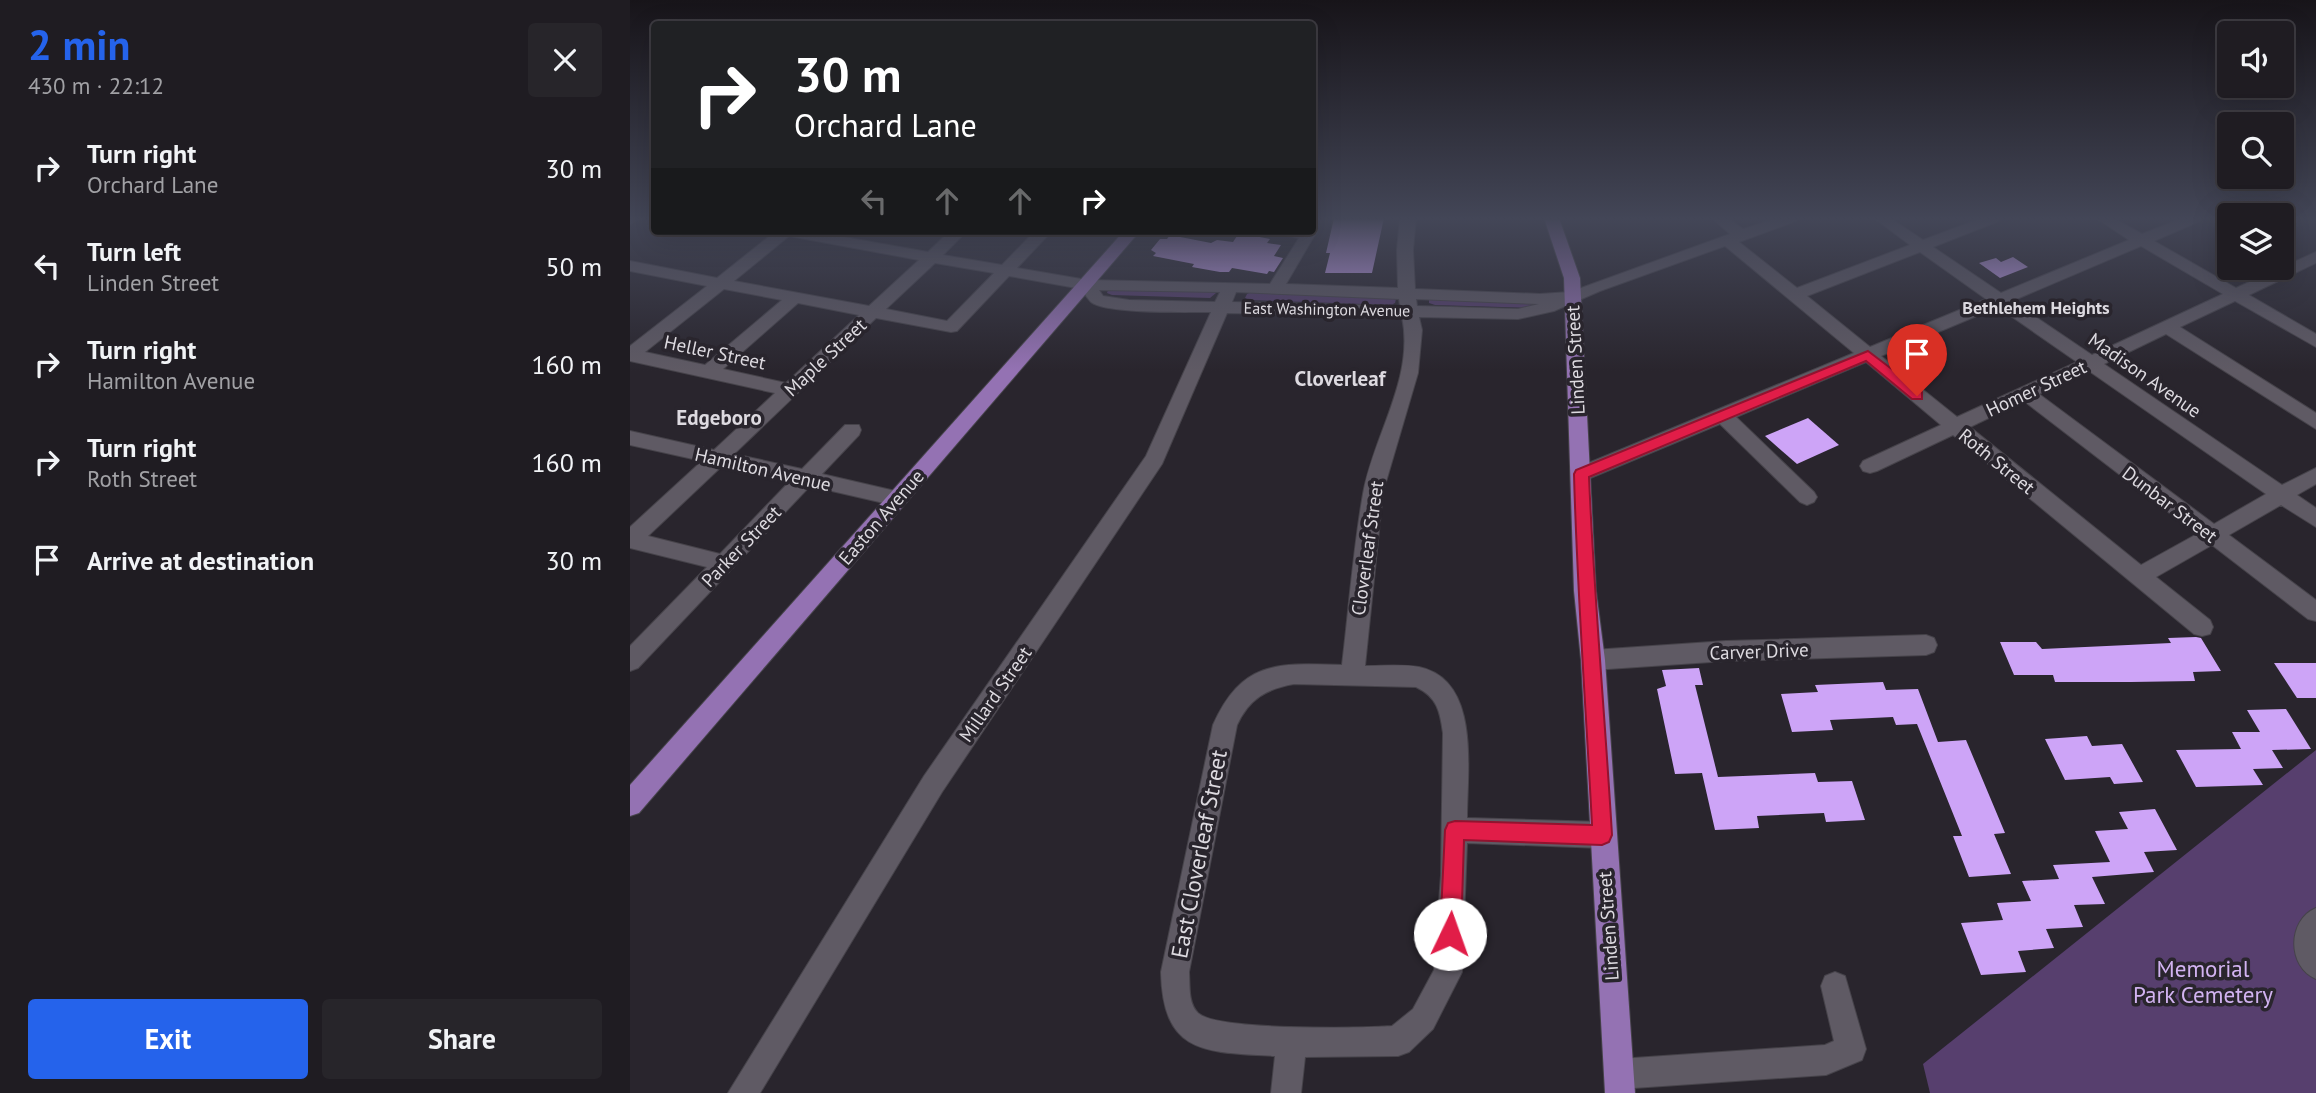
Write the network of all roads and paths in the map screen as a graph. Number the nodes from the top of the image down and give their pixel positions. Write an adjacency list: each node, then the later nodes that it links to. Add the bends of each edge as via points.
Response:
1 (644, 269): 17 (street)
2 (737, 269): 17 (street)
3 (918, 269): 27 (street, Maple Street)
4 (1001, 269): 16 (street, East Washington Avenue)
5 (1100, 269): 18 (main road, Easton Avenue)
6 (1287, 269): 19 (street)
7 (1407, 269): 26 (street, Cloverleaf Street)
8 (1569, 269): 23 (main road, Linden Street)
9 (1648, 269): 23 (street, East Washington Avenue)
10 (1767, 269): 20 (street, Roth Street)
11 (1862, 269): 20 (street)
12 (1955, 269): 25 (street, Madison Avenue)
13 (2074, 269): 25 (street)
14 (2192, 269): 21 (street)
15 (2301, 269): 21 (street, Homer Street)
16 (1006, 270): 18 (street, East Washington Avenue); 27 (street, via 951,327)
17 (720, 283): 24 (street); 30 (street)
18 (1087, 285): 22 (street, East Washington Avenue, via 1098,300 1129,305); 48 (main road, Easton Avenue)
19 (1275, 289): 22 (street, East Washington Avenue); 26 (street, East Washington Avenue)
20 (1795, 295): 31 (street, Roth Street)
21 (2236, 295): 28 (street, Homer Street); 29 (street)
22 (1225, 297): 26 (street, East Washington Avenue); 68 (street, Millard Street, via 1155,459 933,783)
23 (1571, 297): 26 (street, East Washington Avenue, via 1518,314); 43 (main road, Linden Street)
24 (794, 298): 27 (street); 33 (street)
25 (2001, 300): 31 (street); 32 (street, Madison Avenue)
26 (1408, 302): 59 (street, Cloverleaf Street, via 1413,328 1406,394 1373,492)
27 (872, 313): 34 (street, Maple Street)
28 (2167, 327): 32 (street, Homer Street); 37 (street)
29 (2316, 341)
30 (630, 355): 33 (street, Heller Street)
31 (1868, 355): 36 (street); 38 (street, Roth Street)
32 (2091, 362): 35 (street, Homer Street); 46 (street, Madison Avenue)
33 (709, 372): 34 (street, Heller Street)
34 (790, 390): 41 (street, Maple Street)
35 (2025, 393): 38 (street, Homer Street); 50 (street, Dunbar Street)
36 (1722, 415): 43 (street); 47 (street)
37 (2316, 422)
38 (1954, 426): 42 (street, Homer Street); 53 (street, Roth Street)
39 (852, 430): 45 (street, Parker Street)
40 (630, 438): 41 (street, Hamilton Avenue)
41 (716, 459): 45 (street, Hamilton Avenue); 51 (street, Maple Street)
42 (1870, 466)
43 (1581, 474): 57 (main road, Linden Street, via 1585,591)
44 (2316, 475): 46 (street)
45 (805, 480): 48 (street, Hamilton Avenue); 52 (street, Parker Street)
46 (2281, 495): 49 (street, Madison Avenue); 50 (street)
47 (1807, 496)
48 (897, 498): 60 (main road, Easton Avenue)
49 (2316, 519)
50 (2211, 536): 53 (street); 54 (street, Dunbar Street)
51 (630, 540): 52 (street)
52 (724, 563): 58 (street, Parker Street)
53 (2139, 577): 55 (street, Roth Street)
54 (2316, 612)
55 (2202, 627)
56 (1926, 645): 57 (street, Carver Drive)
57 (1593, 660): 62 (main road, Linden Street)
58 (630, 661)
59 (1352, 675): 61 (street, East Cloverleaf Street, via 1418,677 1429,680 1445,696 1455,733); 66 (street, East Cloverleaf Street, via 1267,678 1234,704 1225,725 1175,972 1176,1003 1192,1028 1206,1035)
60 (630, 804)
61 (1455, 830): 62 (street); 66 (street, East Cloverleaf Street, via 1448,972 1423,1019 1398,1041)
62 (1602, 835): 67 (main road, Linden Street)
63 (2316, 922): 64 (street, via 2309,929 2310,959)
64 (2316, 965)
65 (1835, 986): 67 (street, via 1851,1049 1826,1060)
66 (1292, 1041): 69 (street)
67 (1620, 1084)
68 (743, 1093)
69 (1286, 1093)

